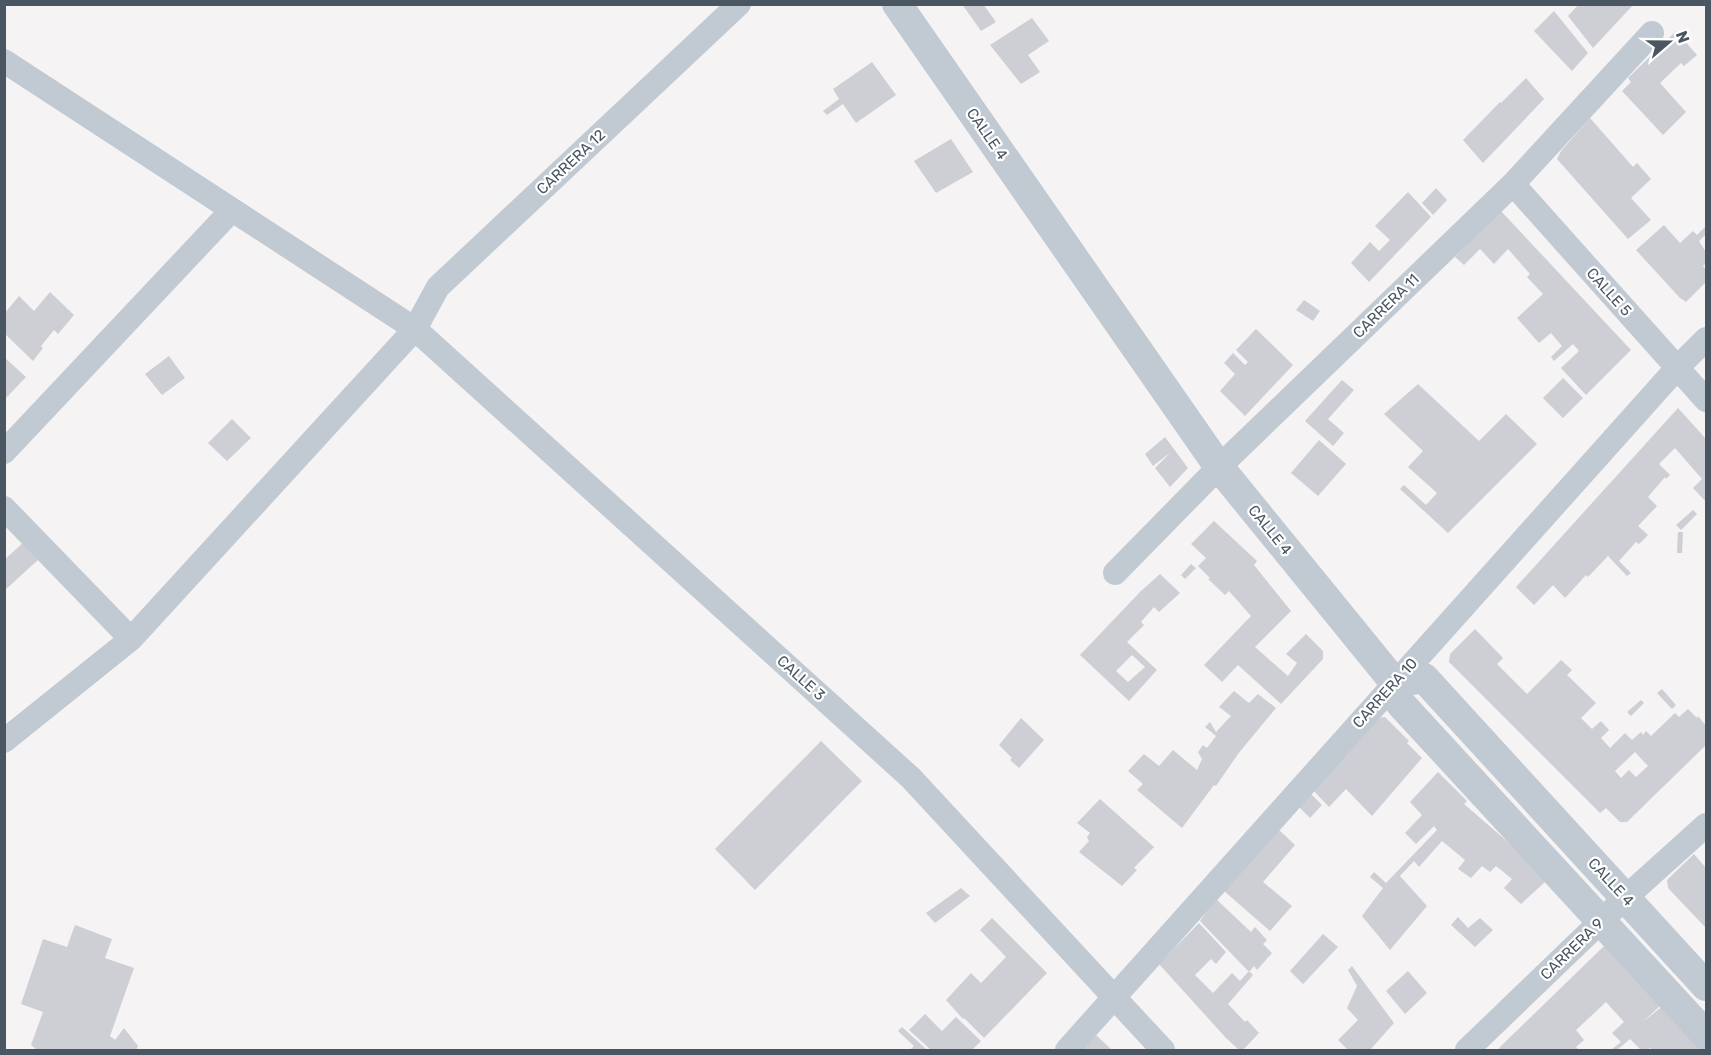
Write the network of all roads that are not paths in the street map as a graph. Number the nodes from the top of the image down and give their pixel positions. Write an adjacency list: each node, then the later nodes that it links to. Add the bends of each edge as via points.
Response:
1 (739, 4): 7 (street, CARRERA 12, via 438,287)
2 (897, 4): 12 (street, CALLE 4)
3 (1652, 33): 5 (street, CARRERA 11)
4 (4, 61): 6 (street, CALLE 3)
5 (1513, 184): 9 (street, CALLE 5); 12 (street, CARRERA 11)
6 (232, 210): 7 (street, CALLE 3); 11 (street)
7 (415, 329): 15 (street, CARRERA 12); 22 (street, CALLE 3, via 911,778)
8 (1707, 339): 9 (street, CARRERA 10)
9 (1677, 368): 10 (street, CALLE 5); 16 (street, CARRERA 10)
10 (1707, 400)
11 (4, 452)
12 (1219, 467): 14 (street, CARRERA 11); 16 (street, CALLE 4)
13 (4, 508): 15 (street)
14 (1115, 573)
15 (131, 639): 17 (street, CARRERA 12)
16 (1395, 682): 19 (street, CALLE 4, via 1424,678); 20 (street, via 1400,704); 22 (street, CARRERA 10)
17 (4, 741)
18 (1707, 825): 19 (street, CARRERA 9)
19 (1625, 897): 20 (street, CARRERA 9); 21 (street, CALLE 4)
20 (1601, 921): 23 (street); 26 (street, CARRERA 9)
21 (1707, 986)
22 (1113, 998): 24 (street, CARRERA 10); 25 (street, CALLE 3)
23 (1707, 1035)
24 (1067, 1050)
25 (1163, 1050)
26 (1467, 1050)

